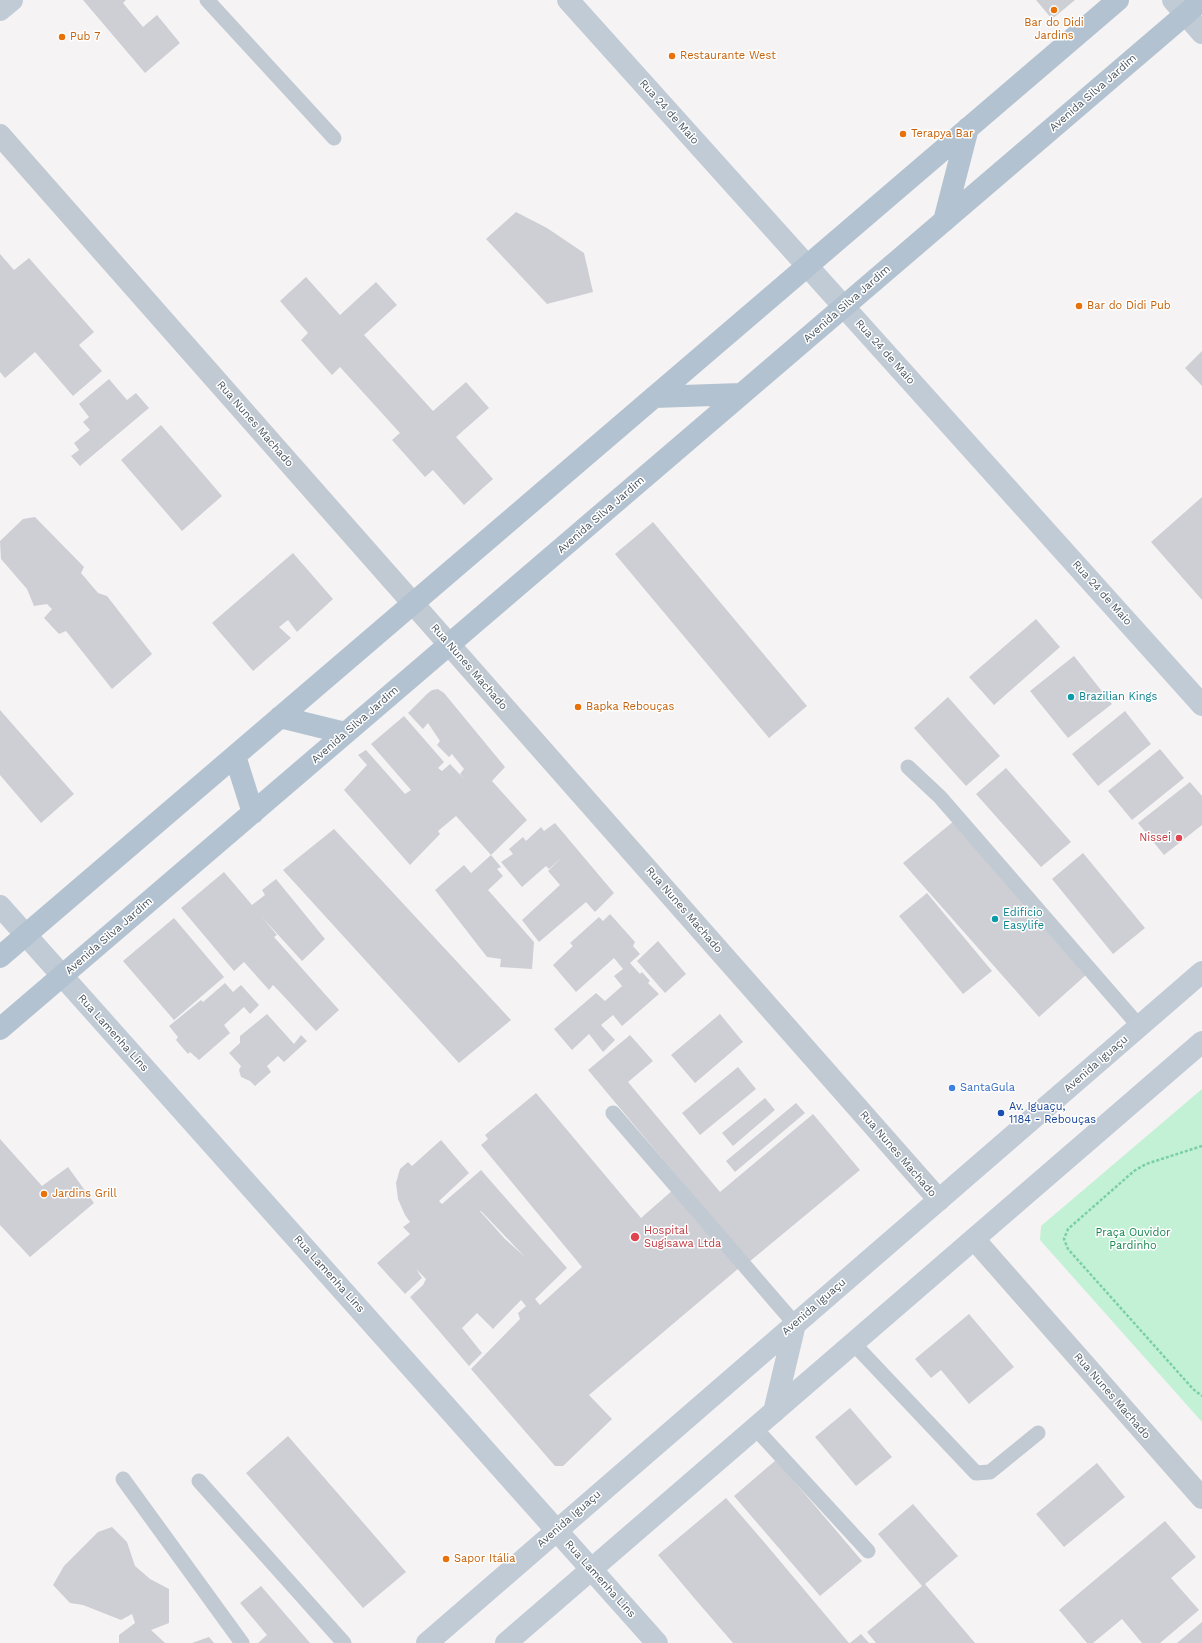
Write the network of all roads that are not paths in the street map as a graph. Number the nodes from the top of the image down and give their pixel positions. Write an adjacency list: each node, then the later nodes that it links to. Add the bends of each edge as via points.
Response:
1 (12, 0): 7 (main road)
2 (207, 0): 11 (lane)
3 (568, 0): 13 (main road, Rua 24 de Maio)
4 (1118, 0): 9 (main road)
5 (1202, 0): 6 (main road, Avenida Silva Jardim)
6 (1180, 7): 8 (main road); 12 (main road, Avenida Silva Jardim)
7 (0, 10)
8 (1202, 32)
9 (968, 128): 12 (main road); 13 (main road)
10 (0, 135): 17 (street, Rua Nunes Machado)
11 (334, 138)
12 (944, 221): 14 (main road, Avenida Silva Jardim)
13 (807, 266): 14 (main road, Rua 24 de Maio); 16 (main road)
14 (844, 306): 15 (main road, Avenida Silva Jardim); 19 (main road, Rua 24 de Maio)
15 (742, 394): 16 (main road); 18 (main road, Avenida Silva Jardim)
16 (654, 397): 17 (main road)
17 (413, 604): 18 (street, Rua Nunes Machado); 20 (main road)
18 (449, 644): 21 (main road, Avenida Silva Jardim); 34 (street, Rua Nunes Machado)
19 (1202, 705)
20 (280, 717): 21 (main road); 22 (main road)
21 (345, 734): 24 (main road, Avenida Silva Jardim)
22 (235, 756): 24 (main road); 26 (main road)
23 (908, 767): 30 (lane, via 940,797)
24 (253, 813): 29 (main road, Avenida Silva Jardim)
25 (0, 906): 26 (main road, Rua Lamenha Lins)
26 (26, 935): 27 (main road); 29 (main road, Rua Lamenha Lins)
27 (0, 957)
28 (1202, 972): 30 (main road, Avenida Iguaçu)
29 (62, 976): 31 (main road, Avenida Silva Jardim); 44 (main road, Rua Lamenha Lins)
30 (1139, 1026): 34 (main road, Avenida Iguaçu)
31 (0, 1029)
32 (1202, 1042): 35 (main road)
33 (613, 1113): 36 (lane)
34 (939, 1200): 36 (main road, Avenida Iguaçu)
35 (974, 1239): 37 (main road); 43 (street, Rua Nunes Machado)
36 (795, 1324): 38 (main road); 44 (main road, Avenida Iguaçu)
37 (853, 1343): 38 (main road); 40 (lane, via 976,1474 990,1472)
38 (774, 1412): 39 (main road)
39 (755, 1428): 45 (lane); 46 (main road)
40 (1038, 1433)
41 (123, 1479): 47 (lane)
42 (199, 1481): 48 (lane)
43 (1202, 1498)
44 (557, 1530): 46 (main road, Rua Lamenha Lins); 49 (main road, Avenida Iguaçu)
45 (868, 1551)
46 (591, 1569): 50 (main road); 51 (main road, Rua Lamenha Lins)
47 (242, 1643)
48 (344, 1643)
49 (426, 1643)
50 (506, 1643)
51 (657, 1643)

